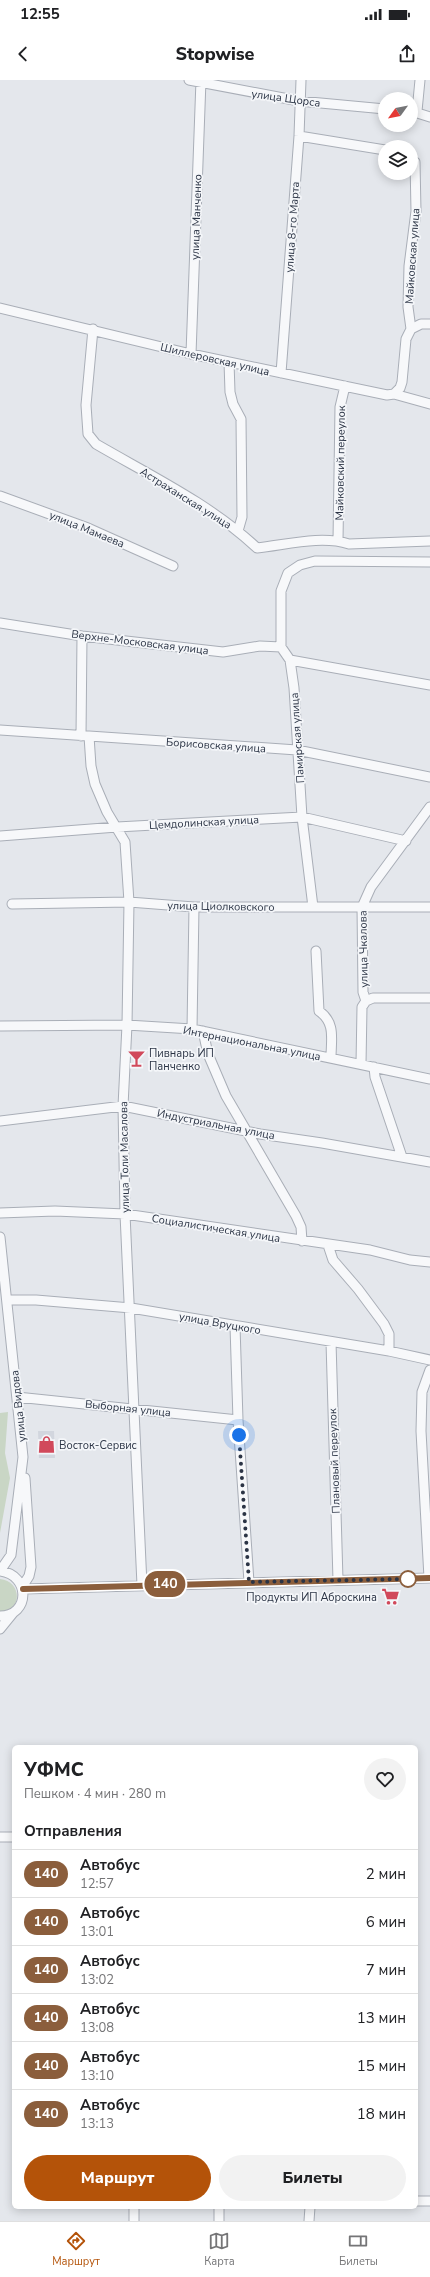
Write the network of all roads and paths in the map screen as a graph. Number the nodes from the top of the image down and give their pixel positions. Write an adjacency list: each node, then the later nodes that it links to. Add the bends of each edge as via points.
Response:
1 (189, 80): 4 (street, улица Щорса)
2 (301, 80): 6 (street, улица 8-го Марта)
3 (420, 80): 5 (street)
4 (201, 82): 6 (street, улица Щорса); 17 (street, улица Манченко)
5 (418, 92)
6 (299, 101): 7 (street, улица Щорса); 10 (street, улица 8-го Марта)
7 (378, 108)
8 (418, 112): 9 (street)
9 (430, 117)
10 (299, 136): 11 (street); 19 (street, улица 8-го Марта)
11 (378, 149)
12 (414, 180): 15 (street, Майковская улица, via 416,211 409,266 408,307)
13 (0, 308): 16 (street, Шиллеровская улица)
14 (430, 324): 15 (street)
15 (412, 328): 21 (street, via 406,339 402,382)
16 (93, 329): 17 (street, Шиллеровская улица); 24 (street, Астраханская улица, via 86,405 88,434 96,444 201,505)
17 (191, 354): 18 (street, Шиллеровская улица)
18 (229, 362): 19 (street, Шиллеровская улица); 24 (street, via 230,392 240,419 242,517)
19 (281, 373): 20 (street, Шиллеровская улица)
20 (345, 386): 21 (street, Шиллеровская улица, via 387,395); 25 (street, Майковский переулок, via 340,407)
21 (394, 394): 22 (street, Шиллеровская улица)
22 (430, 404)
23 (0, 496): 28 (street, улица Мамаева, via 88,528)
24 (238, 531): 25 (street, Астраханская улица, via 257,548 324,540)
25 (338, 541): 26 (street, Астраханская улица, via 349,544)
26 (430, 542)
27 (430, 562): 31 (street, via 315,561 300,565 288,573 281,591)
28 (173, 566)
29 (0, 623): 30 (street, Верхне-Московская улица)
30 (82, 636): 31 (street, Верхне-Московская улица, via 223,652 260,646); 35 (street, улица Толи Масалова)
31 (281, 648): 32 (street)
32 (290, 660): 33 (street); 36 (street, Памирская улица)
33 (430, 685)
34 (0, 730): 35 (street, Борисовская улица)
35 (85, 736): 36 (street, Борисовская улица); 40 (street, улица Толи Масалова, via 96,784 107,812)
36 (297, 750): 37 (street, Борисовская улица); 39 (street, Памирская улица)
37 (430, 778)
38 (430, 807): 42 (street, улица Чкалова)
39 (302, 817): 40 (street, Цемдолинская улица); 42 (street, Цемдолинская улица); 46 (street, Памирская улица)
40 (117, 827): 41 (street, Цемдолинская улица); 43 (street, улица Толи Масалова, via 125,842)
41 (0, 836)
42 (406, 841): 47 (street, улица Чкалова, via 371,887)
43 (129, 902): 44 (street, улица Циолковского); 45 (street, улица Циолковского); 52 (street, улица Толи Масалова)
44 (12, 904)
45 (194, 906): 46 (street, улица Циолковского); 54 (street)
46 (313, 907): 47 (street, улица Циолковского)
47 (362, 907): 48 (street, улица Циолковского); 51 (street, улица Чкалова, via 363,992)
48 (430, 907)
49 (316, 951): 56 (street, via 319,1011 328,1018 332,1027)
50 (430, 998): 51 (street, via 373,998)
51 (366, 1001): 57 (street, улица Чкалова, via 362,1007)
52 (127, 1025): 53 (street, Интернациональная улица); 54 (street, Интернациональная улица); 60 (street, улица Толи Масалова)
53 (0, 1026)
54 (192, 1029): 55 (street, Интернациональная улица)
55 (203, 1032): 56 (street, Интернациональная улица); 62 (street, via 208,1054 226,1096)
56 (331, 1058): 57 (street, Интернациональная улица)
57 (361, 1064): 58 (street, Интернациональная улица)
58 (374, 1067): 59 (street, Интернациональная улица); 63 (street, via 375,1077)
59 (430, 1079)
60 (123, 1106): 61 (street, Индустриальная улица); 62 (street, Индустриальная улица); 66 (street, улица Толи Масалова)
61 (0, 1121)
62 (247, 1131): 63 (street, Индустриальная улица); 68 (street, via 296,1216 301,1227)
63 (402, 1157): 64 (street, Индустриальная улица)
64 (430, 1162)
65 (0, 1213): 66 (street, Социалистическая улица, via 55,1211)
66 (125, 1214): 68 (street, Социалистическая улица); 72 (street, улица Толи Масалова)
67 (0, 1237): 71 (street, улица Видова)
68 (302, 1241): 69 (street, Социалистическая улица)
69 (328, 1245): 70 (street, Социалистическая улица); 75 (street, via 333,1260 384,1324 389,1334)
70 (430, 1262)
71 (8, 1300): 72 (street, улица Вруцкого); 78 (street, улица Видова)
72 (131, 1308): 73 (street, улица Вруцкого); 79 (street, улица Толи Масалова)
73 (236, 1326): 74 (street, улица Вруцкого); 80 (street)
74 (331, 1342): 75 (street, улица Вруцкого); 84 (street, Плановый переулок)
75 (389, 1351): 76 (street, улица Вруцкого)
76 (430, 1360)
77 (430, 1370): 83 (street, via 422,1392 421,1431)
78 (17, 1397): 79 (street, Выборная улица); 81 (street, улица Видова)
79 (135, 1409): 80 (street, Выборная улица); 86 (street, улица Толи Масалова)
80 (238, 1420): 85 (street)
81 (23, 1457): 82 (street, улица Видова, via 11,1555); 87 (street, via 31,1567)
82 (0, 1571): 87 (street, via 14,1575)
83 (429, 1578): 84 (street)
84 (338, 1580): 85 (street)
85 (249, 1582): 86 (street)
86 (142, 1585): 87 (street)
87 (22, 1588): 88 (street, via 22,1601)
88 (14, 1612): 89 (street); 90 (street)
89 (0, 1616)
90 (0, 1629)
91 (0, 1837): 92 (street)
92 (12, 1837)
93 (418, 2201): 94 (street)
94 (430, 2201)
95 (134, 2209): 98 (street)
96 (219, 2209): 99 (street)
97 (310, 2209): 100 (street)
98 (134, 2221)
99 (219, 2221)
100 (309, 2221)

